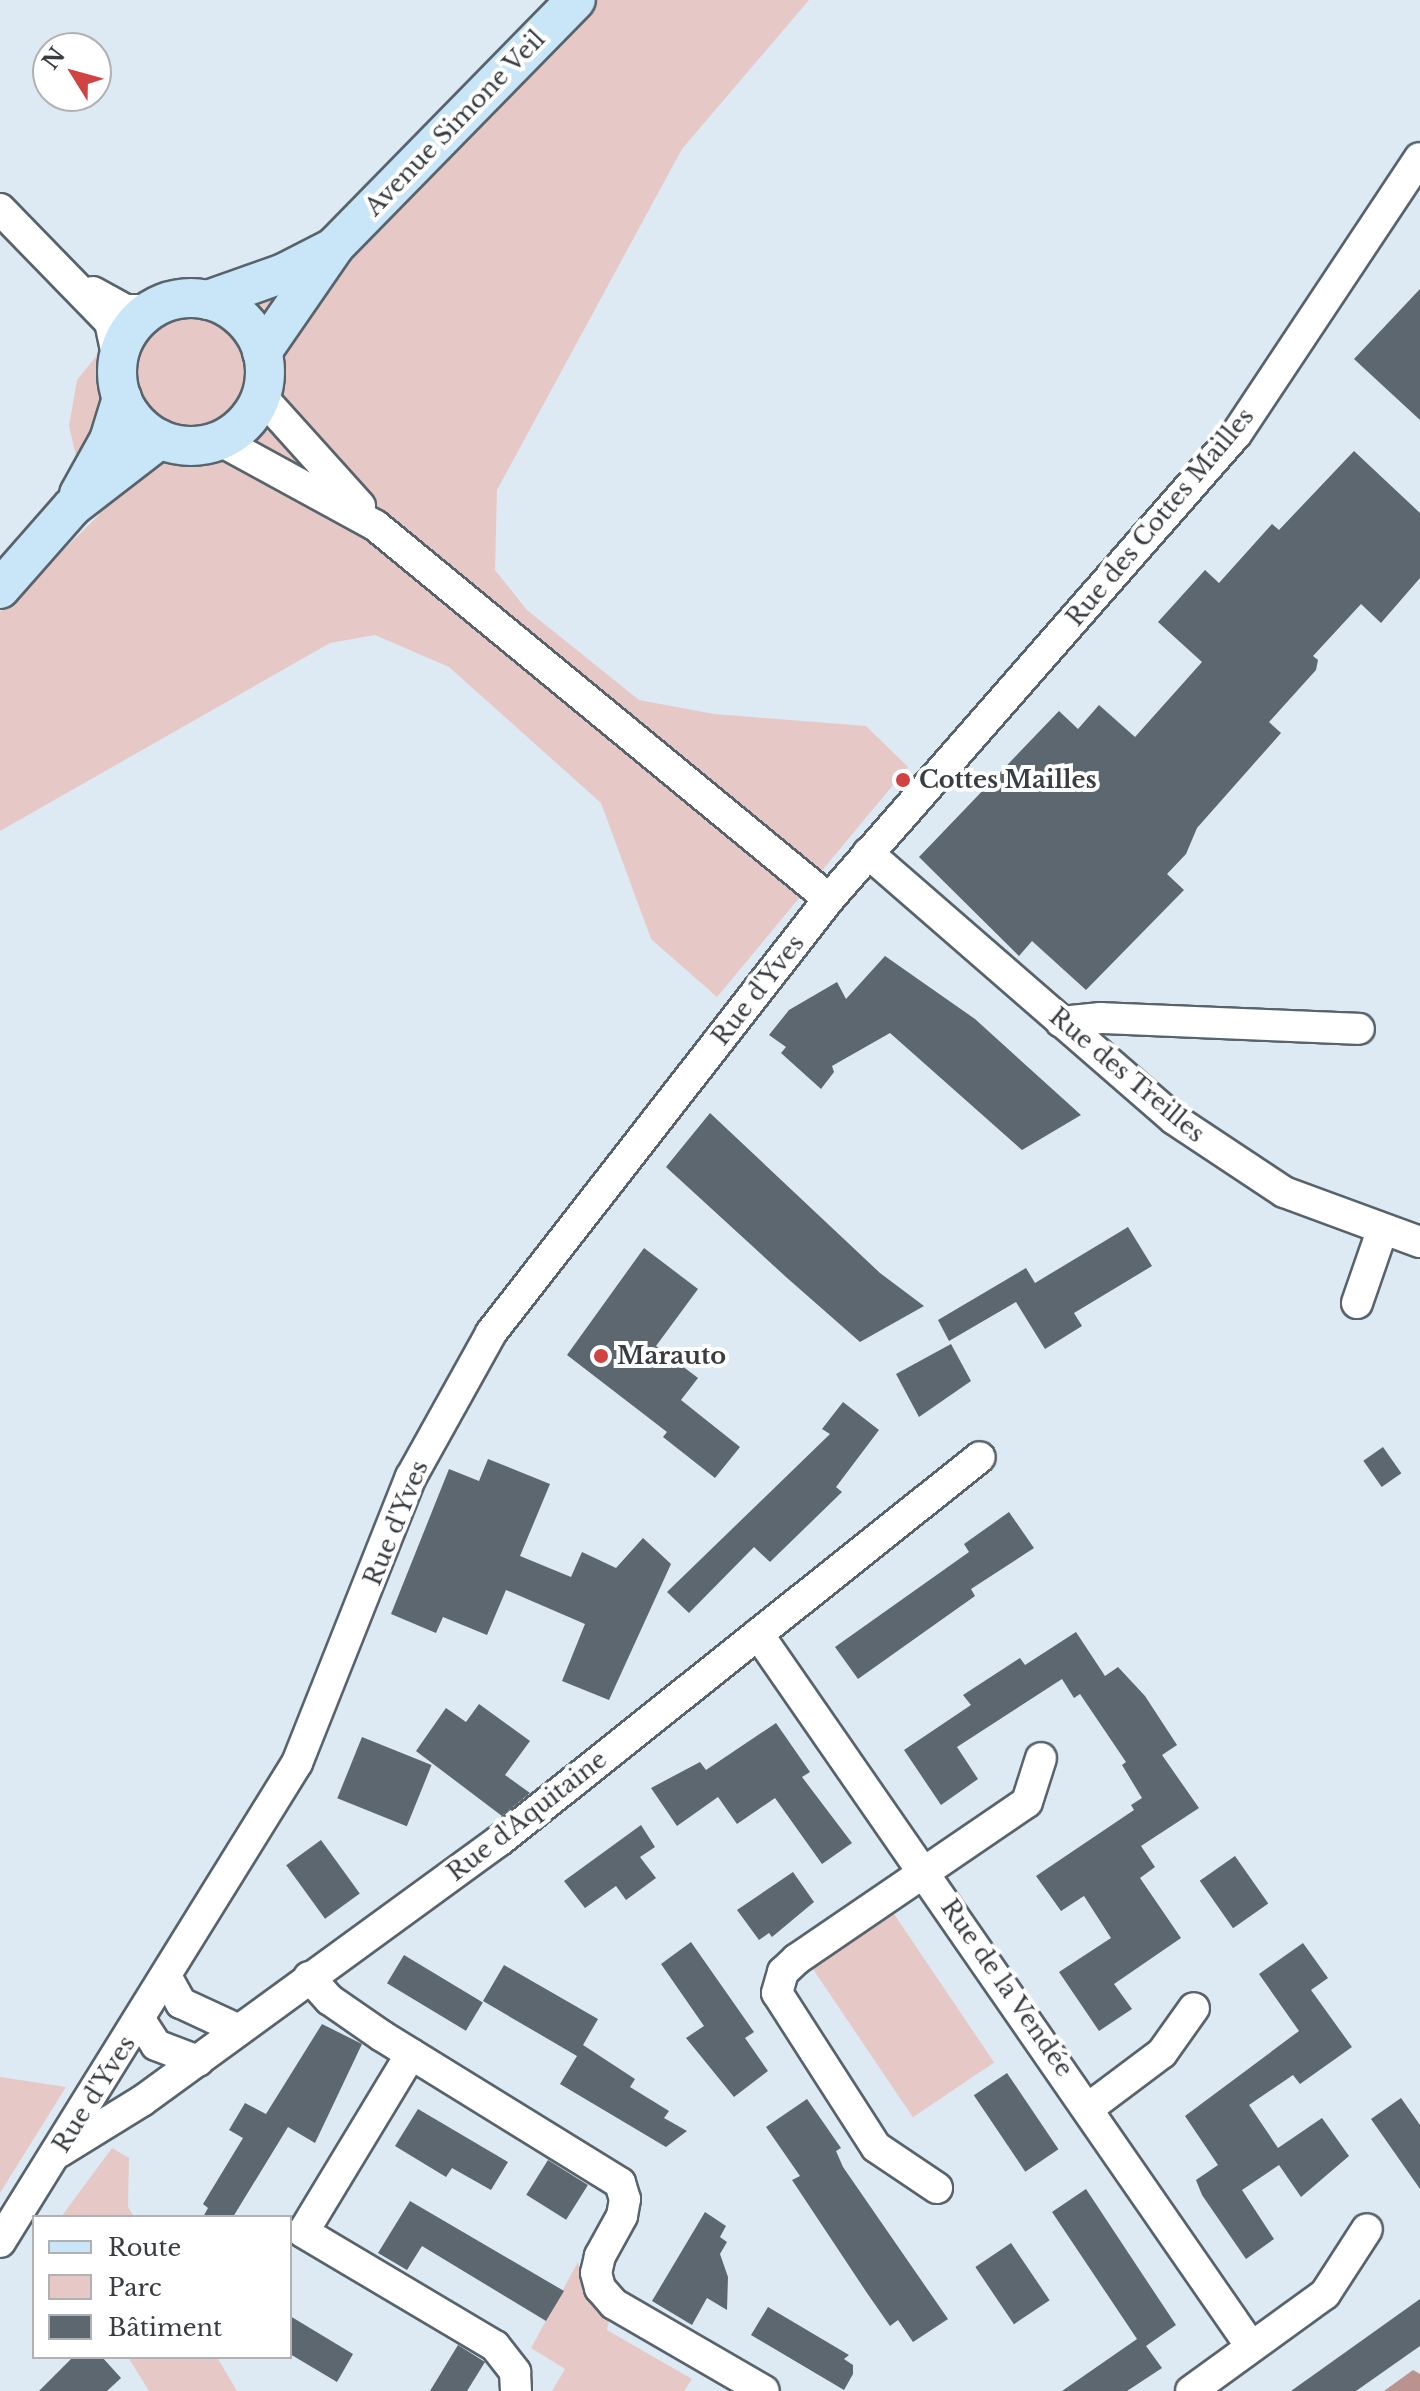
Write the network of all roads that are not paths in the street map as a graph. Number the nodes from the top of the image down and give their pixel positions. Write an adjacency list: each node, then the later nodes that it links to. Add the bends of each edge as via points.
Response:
1 (576, 0): 4 (main road, Avenue Simone Veil)
2 (1420, 158): 16 (street, Rue des Cottes Mailles, via 1237,433)
3 (0, 209): 5 (street)
4 (335, 246): 6 (main road, via 284,273); 8 (main road)
5 (70, 279): 7 (street, via 126,310); 9 (street, via 110,322)
6 (208, 300): 7 (main road, via 188,298); 8 (main road, via 237,314)
7 (151, 310): 9 (main road, via 132,329)
8 (262, 352): 10 (main road)
9 (120, 379): 11 (main road, via 144,429); 13 (main road, via 109,440)
10 (261, 396): 12 (main road, via 238,430); 14 (street)
11 (160, 439): 12 (main road, via 182,446); 13 (main road)
12 (219, 440): 14 (street)
13 (72, 507): 15 (main road)
14 (376, 526): 17 (street)
15 (0, 589)
16 (868, 853): 17 (street, Rue d'Yves); 18 (street, Rue des Treilles)
17 (829, 899): 27 (street, Rue d'Yves, via 491,1333 411,1477 297,1763)
18 (1061, 1022): 19 (street, via 1101,1018); 20 (street, Rue des Treilles, via 1135,1089 1230,1158 1284,1192)
19 (1359, 1029)
20 (1382, 1231): 21 (street, Rue des Treilles); 22 (street)
21 (1420, 1242)
22 (1357, 1303)
23 (980, 1457): 24 (street, Rue d'Aquitaine)
24 (758, 1634): 26 (street, Rue de la Vendée); 28 (street, Rue d'Aquitaine, via 499,1841)
25 (1041, 1758): 26 (street, via 1027,1802)
26 (927, 1872): 34 (street, Rue de la Vendée); 36 (street, via 797,1959 783,1972 777,1993 876,2147)
27 (166, 1976): 30 (street, Rue d'Yves); 31 (street, via 181,2003)
28 (309, 1977): 31 (street, Rue d'Aquitaine); 32 (street, via 330,2000)
29 (1194, 2008): 34 (street, via 1162,2053)
30 (140, 2020): 33 (street, via 156,2045); 35 (street, Rue d'Yves)
31 (237, 2029): 33 (street, Rue d'Aquitaine)
32 (411, 2054): 39 (street); 43 (street, via 620,2183 625,2199 622,2216 600,2256 600,2288 614,2304)
33 (198, 2061): 35 (street, Rue d'Aquitaine, via 85,2140)
34 (1090, 2107): 41 (street, Rue de la Vendée)
35 (57, 2153): 37 (street, Rue d'Yves)
36 (937, 2188)
37 (11, 2197): 40 (street, Rue d'Yves)
38 (1367, 2229): 41 (street, via 1325,2294)
39 (296, 2235): 42 (street, via 495,2346 515,2372)
40 (0, 2242)
41 (1250, 2345): 44 (street)
42 (516, 2391)
43 (764, 2391)
44 (1191, 2391)

